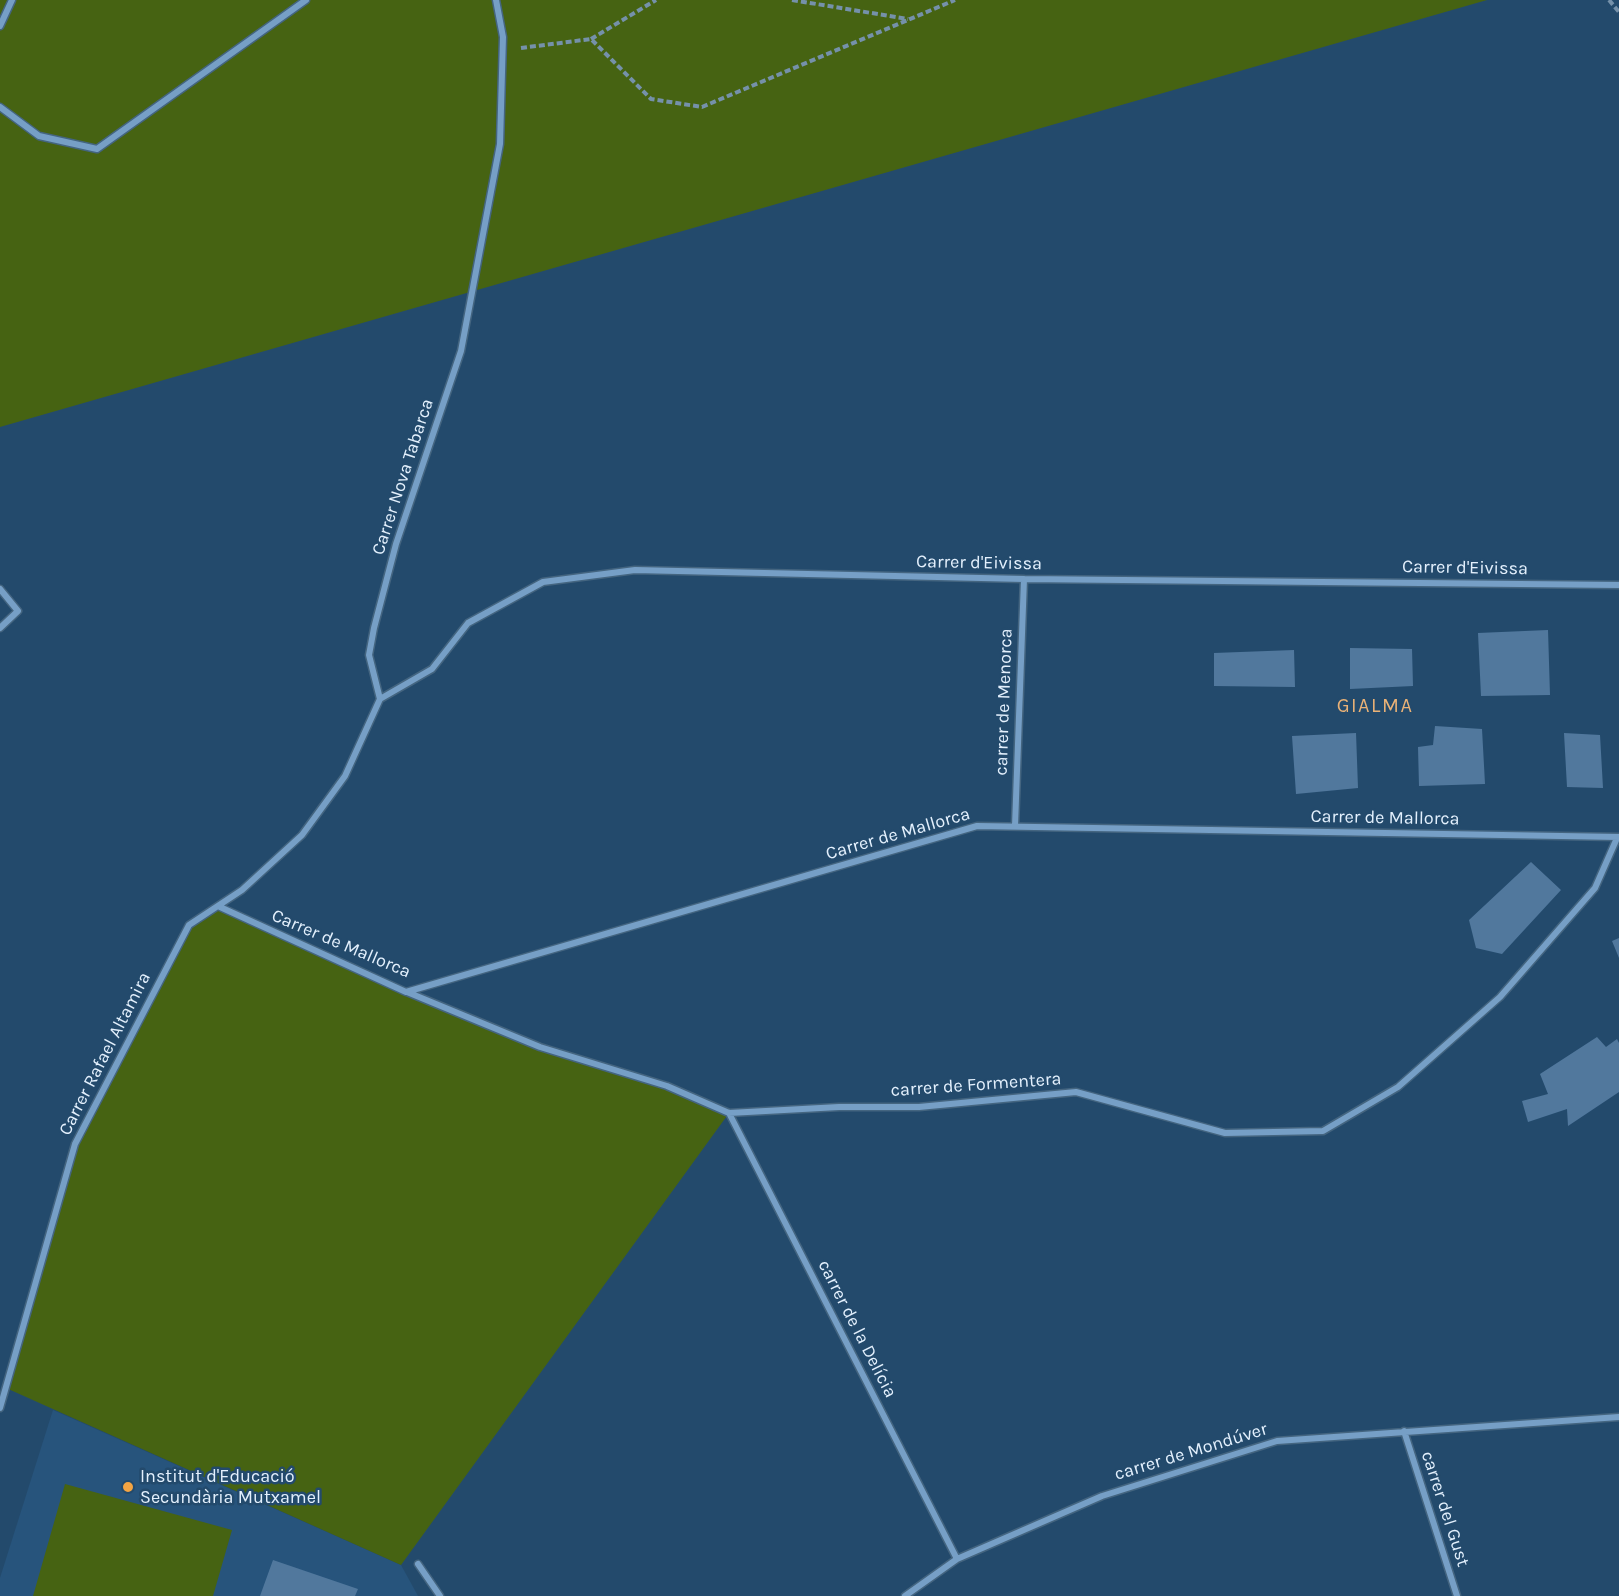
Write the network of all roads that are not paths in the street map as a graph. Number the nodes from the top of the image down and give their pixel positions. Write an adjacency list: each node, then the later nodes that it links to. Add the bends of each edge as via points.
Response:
1 (12, 0): 4 (street)
2 (306, 0): 5 (street, via 97,148 39,136)
3 (496, 0): 10 (street, Carrer Nova Tabarca, via 503,50 500,144 461,351 396,544 372,637 369,655)
4 (0, 26)
5 (0, 108)
6 (1024, 579): 7 (street, Carrer d'Eivissa); 10 (street, Carrer d'Eivissa, via 635,570 543,582 468,623 432,669); 11 (street, carrer de Menorca)
7 (1619, 585)
8 (0, 589): 9 (street, via 18,611)
9 (0, 628)
10 (380, 699): 13 (street, via 345,776 323,808 302,835)
11 (1015, 826): 12 (street, Carrer de Mallorca); 14 (street, Carrer de Mallorca, via 977,826)
12 (1618, 838): 15 (street, carrer de Formentera, via 1594,888 1500,998 1398,1087 1323,1131 1225,1133 1076,1092 919,1107)
13 (220, 907): 14 (street, Carrer de Mallorca); 16 (street, Carrer Rafael Altamira, via 189,925 75,1144)
14 (406, 992): 15 (street, carrer de Formentera, via 540,1047 667,1086)
15 (729, 1113): 19 (street, carrer de la Delícia)
16 (0, 1408)
17 (1619, 1417): 18 (street, carrer de Mondúver)
18 (1404, 1431): 19 (street, carrer de Mondúver, via 1277,1441 1102,1496); 23 (street, carrer del Gust)
19 (957, 1560): 22 (street, carrer de Mondúver)
20 (418, 1564): 21 (street)
21 (440, 1596)
22 (905, 1596)
23 (1457, 1596)

